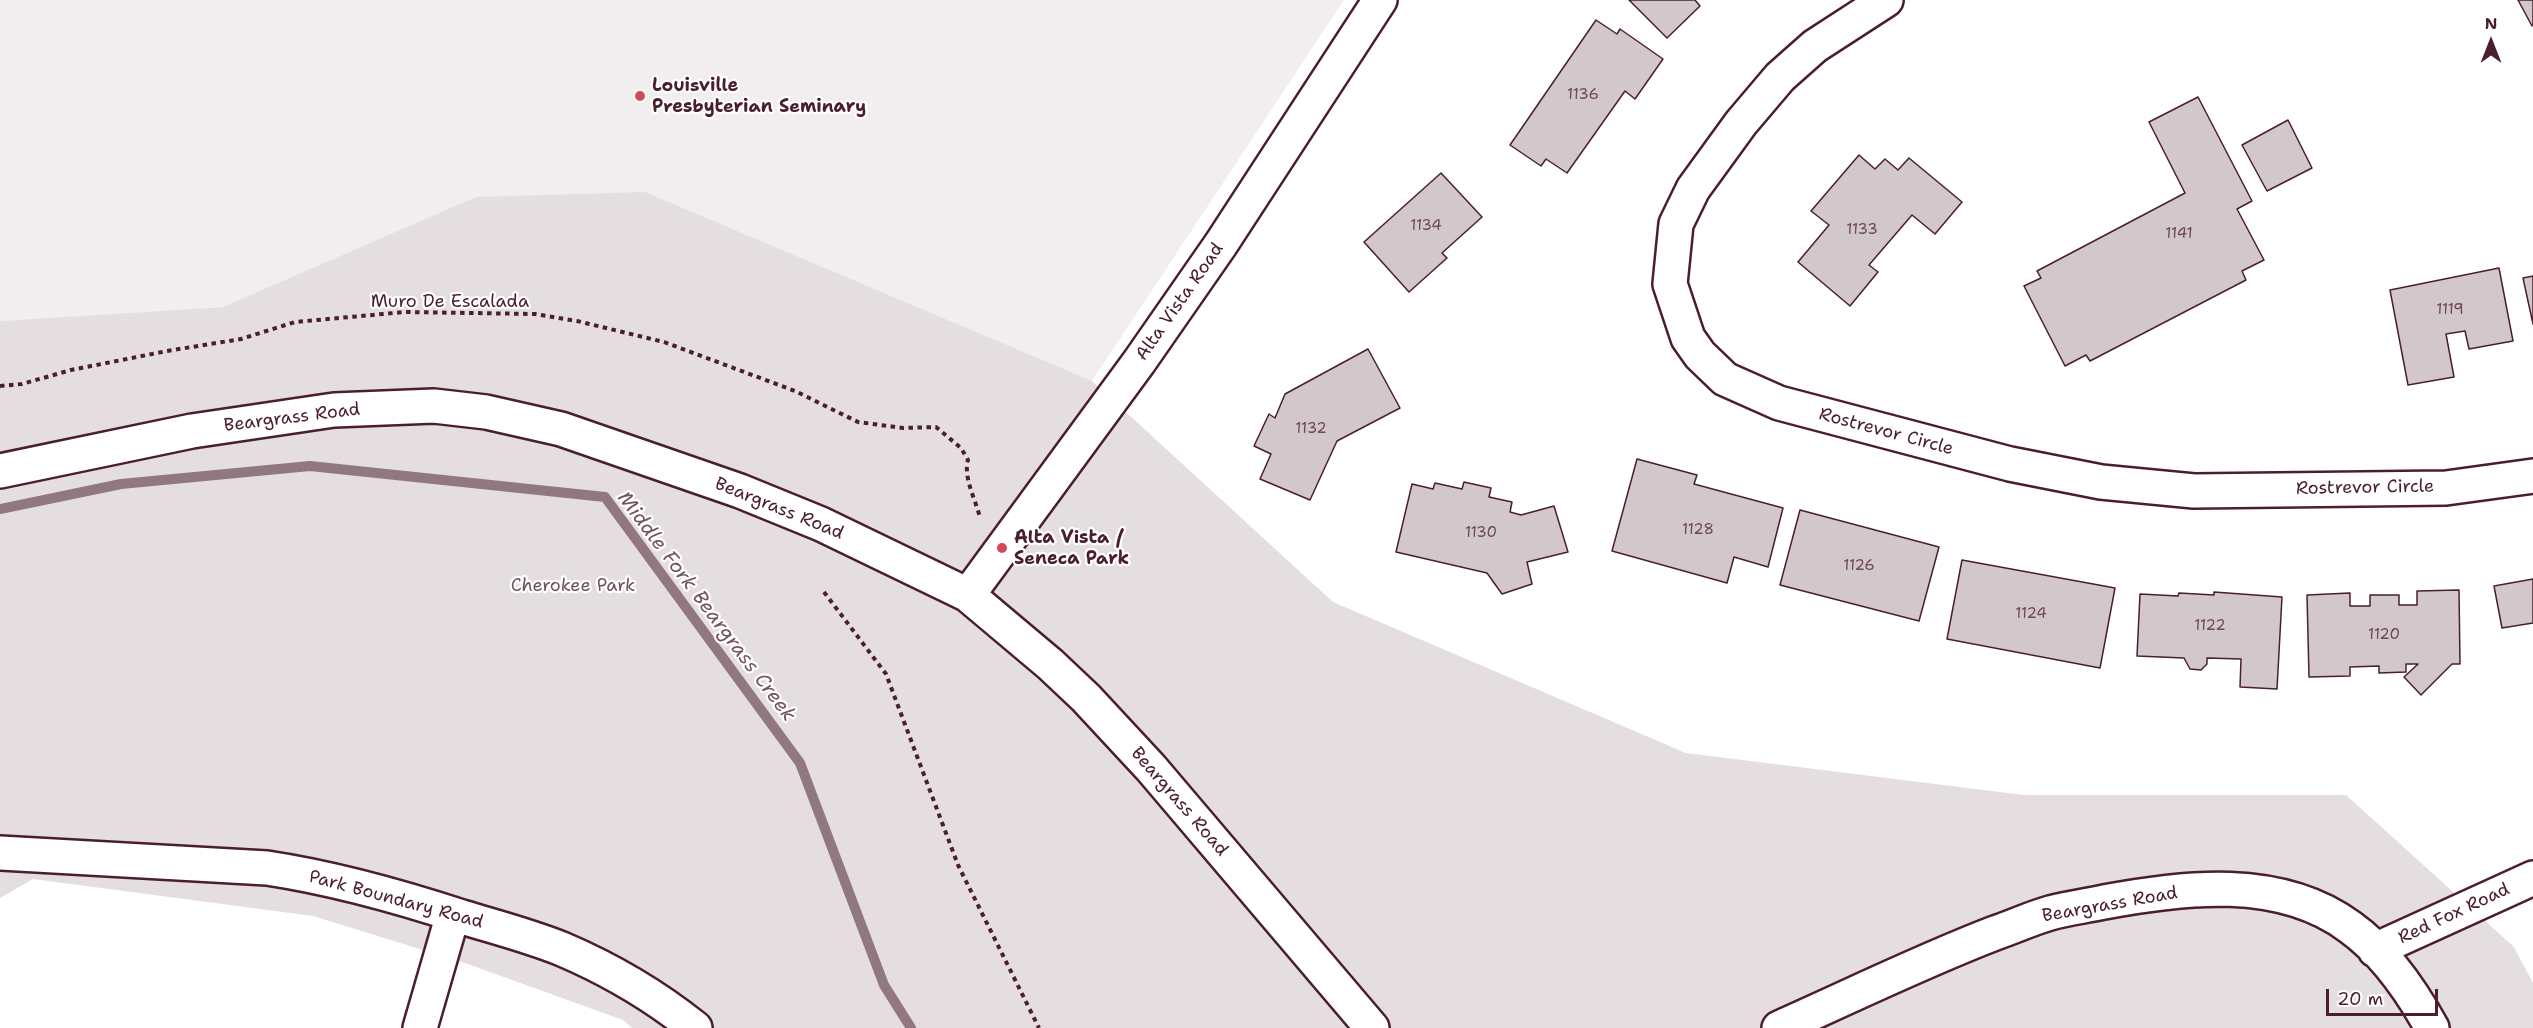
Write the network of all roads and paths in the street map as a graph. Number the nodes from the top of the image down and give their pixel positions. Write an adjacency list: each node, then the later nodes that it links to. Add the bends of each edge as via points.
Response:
1 (1380, 0): 8 (street, Alta Vista Road, via 1221,244)
2 (1886, 0): 5 (street, Rostrevor Circle, via 1815,46 1780,77 1693,189 1676,224 1670,284 1688,338 1725,379 1779,404 2010,465 2101,482 2194,491 2446,488)
3 (0, 386): 6 (path, Muro De Escalada, via 240,339 294,322 405,312 546,316 664,342 795,391 858,422 903,428 936,427 961,448 968,460 967,474)
4 (0, 471): 8 (street, Beargrass Road, via 192,432 334,410 434,406 486,412 561,429 740,491 821,524)
5 (2533, 476)
6 (982, 528)
7 (824, 592): 15 (path, via 886,674 958,865)
8 (968, 595): 16 (street, Beargrass Road, via 1086,698 1151,768)
9 (0, 853): 11 (street, Park Boundary Road, via 267,868 380,892)
10 (2533, 878): 12 (street, Red Fox Road)
11 (453, 914): 13 (street); 14 (street, Park Boundary Road, via 562,949 631,984)
12 (2375, 950): 17 (street, Beargrass Road, via 2349,926 2288,898 2256,891 2214,889 2149,894 2050,913 1956,948); 18 (street, via 2394,969)
13 (420, 1028)
14 (695, 1028)
15 (1039, 1028)
16 (1371, 1028)
17 (1779, 1028)
18 (2432, 1028)

